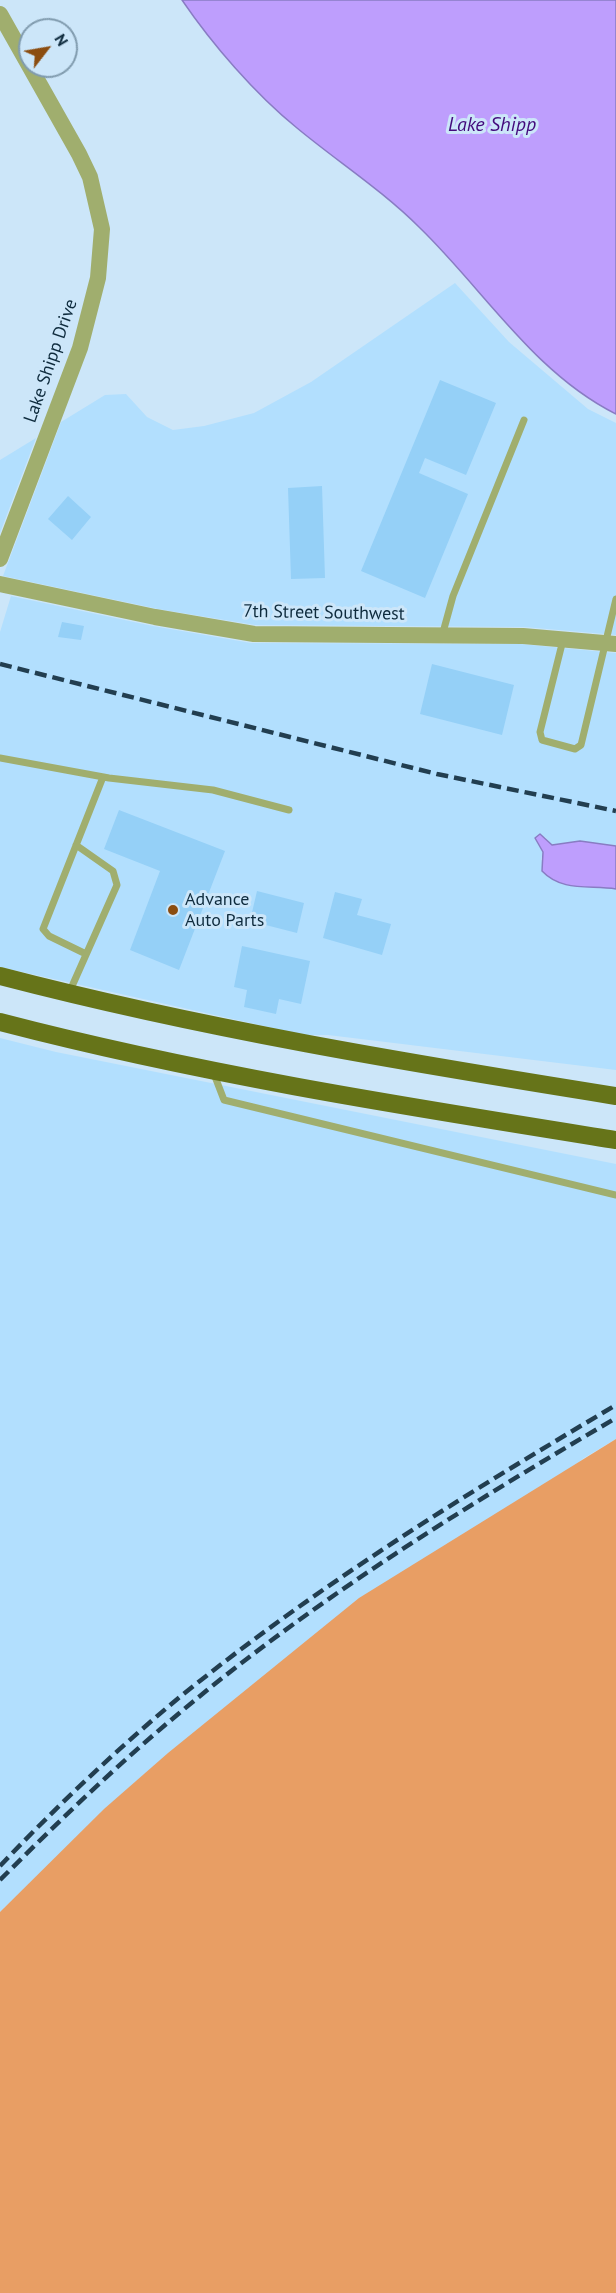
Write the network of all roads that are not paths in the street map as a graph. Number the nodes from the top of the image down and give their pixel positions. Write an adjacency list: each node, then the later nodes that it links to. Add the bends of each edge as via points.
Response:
1 (0, 14): 3 (street, Lake Shipp Drive, via 90,177 102,229 98,278 86,328)
2 (524, 420): 6 (lane, via 453,596)
3 (0, 559)
4 (0, 584): 6 (street, 7th Street Southwest, via 254,634)
5 (616, 599): 8 (lane)
6 (442, 636): 7 (street, 7th Street Southwest)
7 (563, 639): 8 (street, 7th Street Southwest); 8 (lane, via 540,732 542,740 575,749 580,745)
8 (610, 644)
9 (0, 758): 10 (lane)
10 (103, 777): 11 (lane, via 213,790); 12 (lane)
11 (290, 810)
12 (76, 845): 13 (lane, via 113,872 117,885); 13 (lane, via 43,929 49,936)
13 (86, 954): 15 (lane)
14 (0, 976): 15 (highway)
15 (69, 993): 18 (highway, via 334,1051)
16 (0, 1022): 17 (highway)
17 (213, 1072): 19 (highway); 20 (lane, via 224,1100)
18 (616, 1096)
19 (616, 1140)
20 (616, 1195)

